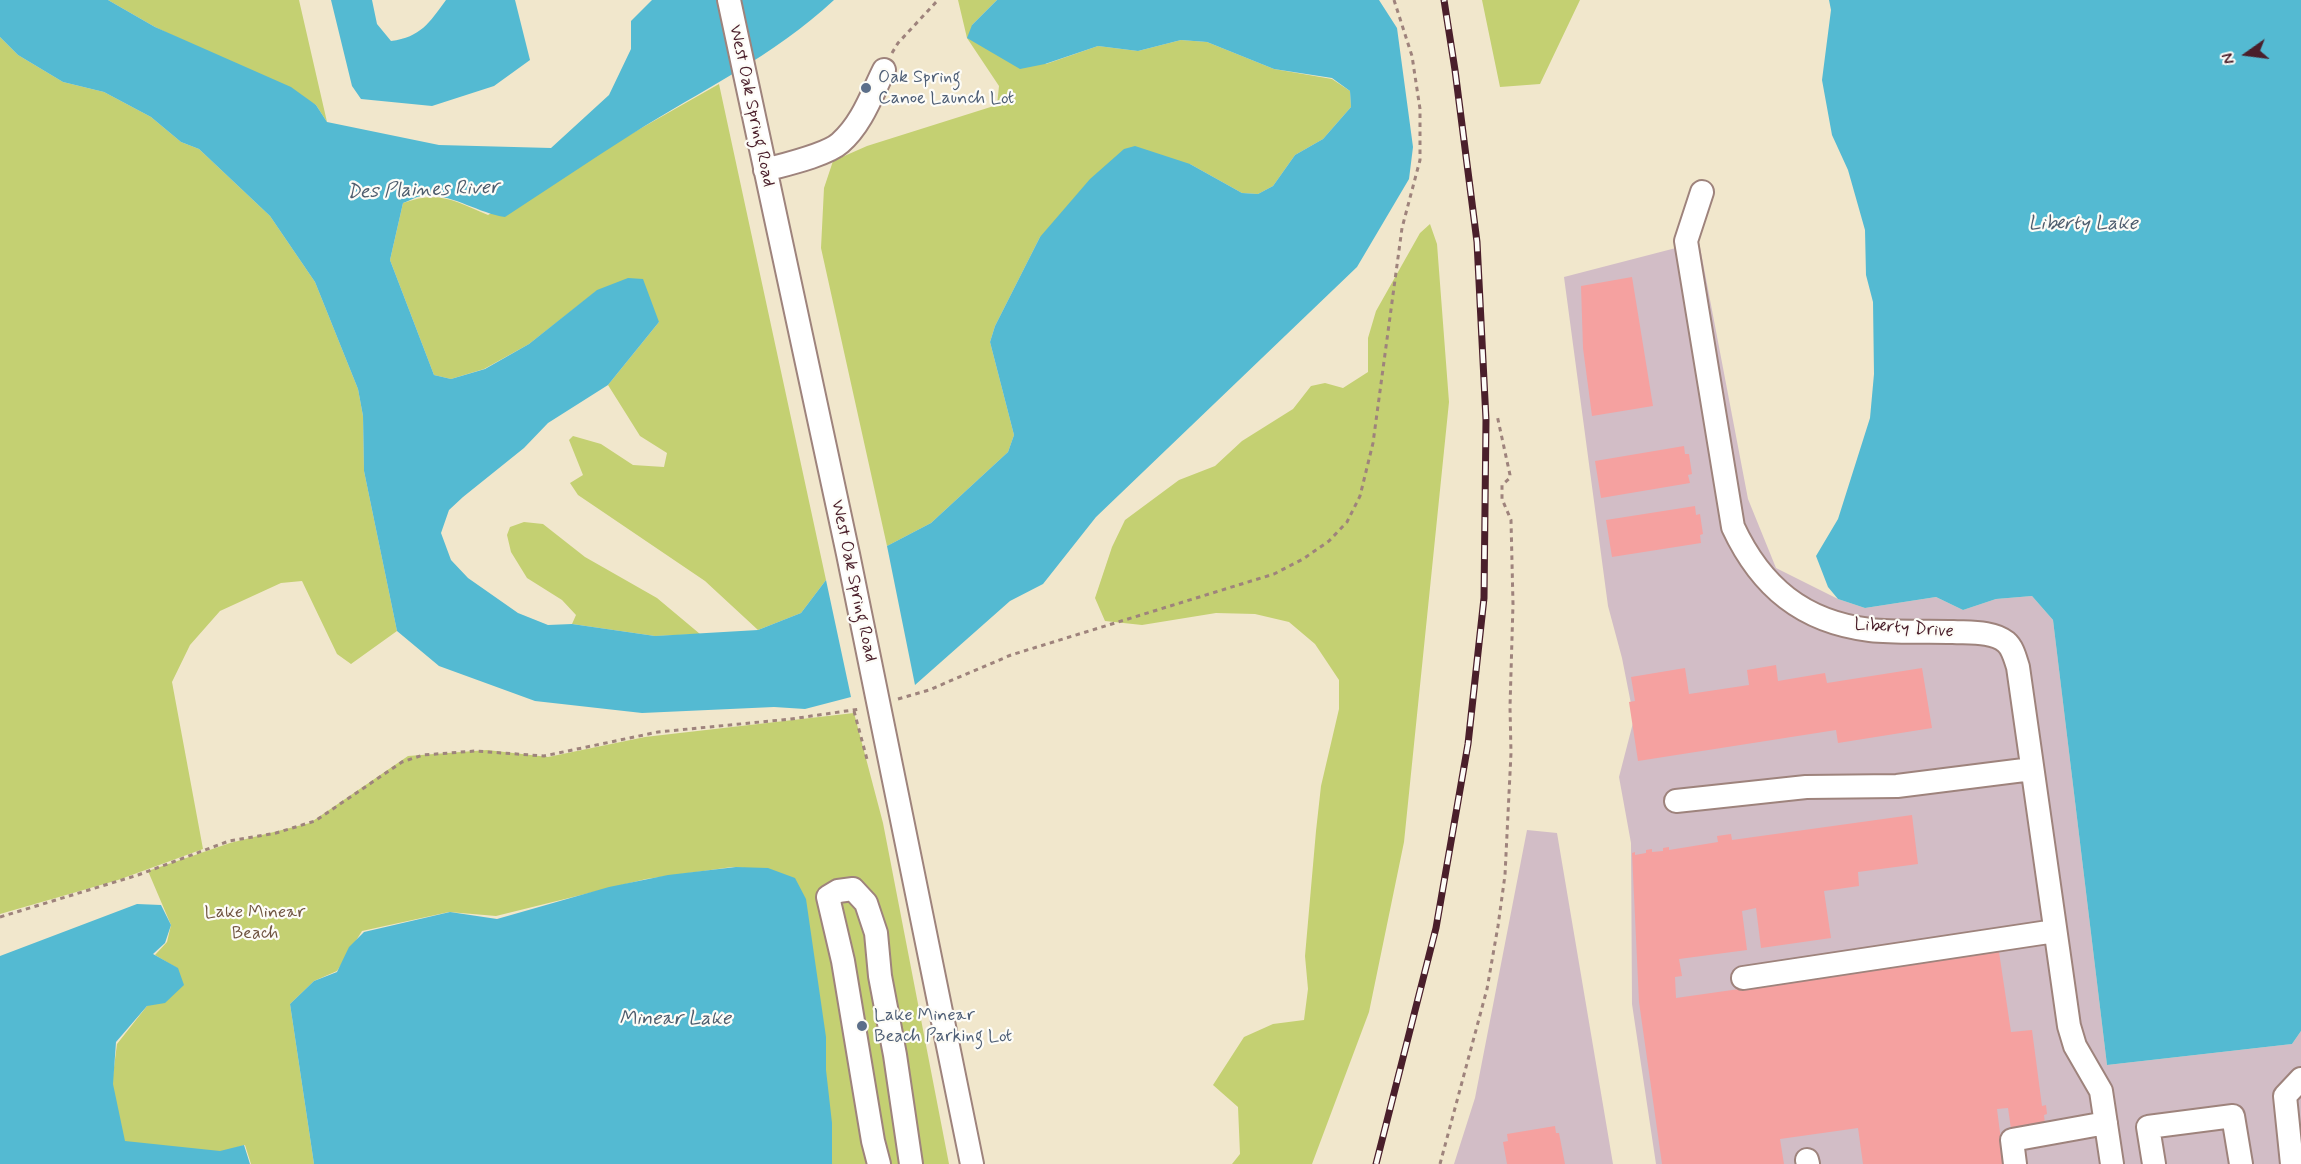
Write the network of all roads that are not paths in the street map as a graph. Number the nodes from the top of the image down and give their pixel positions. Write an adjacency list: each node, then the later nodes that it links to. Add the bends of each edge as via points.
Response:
1 (729, 0): 3 (street, West Oak Spring Road)
2 (884, 70): 3 (street, via 859,120 839,144)
3 (765, 170): 13 (street, West Oak Spring Road)
4 (1702, 192): 5 (street, Liberty Drive, via 1686,241 1733,527 1745,553 1764,578 1810,614 1870,630 1984,633 2006,642 2018,667)
5 (2032, 769): 6 (street, via 1896,786 1806,787); 7 (street, Liberty Drive)
6 (1676, 801)
7 (2055, 931): 8 (street); 10 (street, Liberty Drive, via 2075,1046 2101,1091)
8 (1743, 978)
9 (2301, 1079): 18 (street, via 2285,1096)
10 (2106, 1123): 14 (street, via 2012,1140); 15 (street, Liberty Drive)
11 (879, 1164): 12 (street, via 843,961 830,911 828,897 838,891 853,890 866,903 876,933)
12 (911, 1164)
13 (972, 1164)
14 (2015, 1164)
15 (2112, 1164)
16 (2154, 1164): 17 (street, via 2148,1127 2233,1116)
17 (2241, 1164)
18 (2292, 1164)

